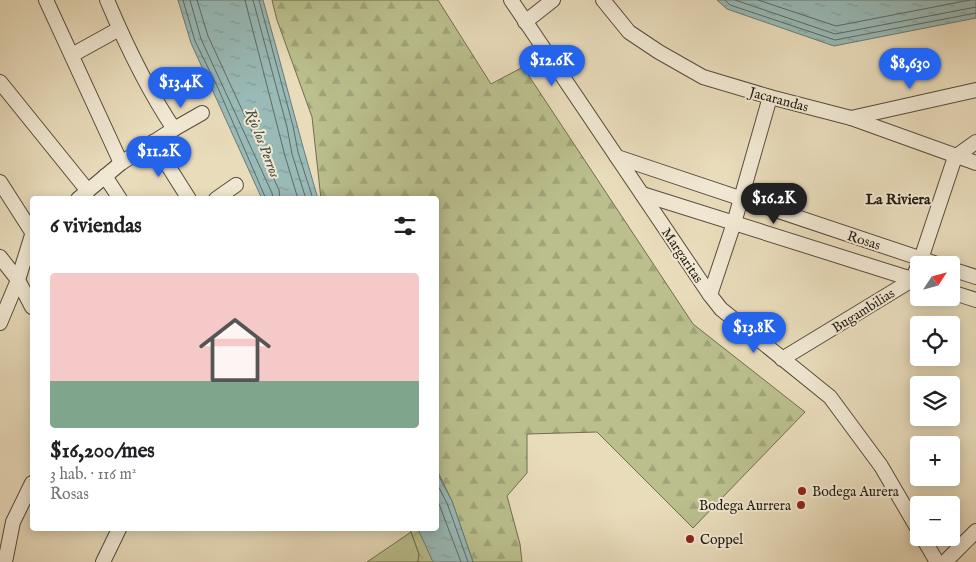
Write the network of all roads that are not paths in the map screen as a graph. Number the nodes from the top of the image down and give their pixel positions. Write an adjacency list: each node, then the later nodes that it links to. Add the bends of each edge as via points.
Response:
1 (46, 0): 8 (street)
2 (107, 0): 7 (street)
3 (511, 0): 6 (street, Margaritas)
4 (553, 0): 6 (street)
5 (603, 0): 11 (street, Jacarandas, via 629,32 659,52 703,77)
6 (525, 22): 18 (street, Margaritas)
7 (120, 29): 8 (street); 14 (street, via 159,107)
8 (72, 55): 19 (street)
9 (0, 82): 25 (street)
10 (976, 90): 13 (street)
11 (770, 97): 13 (street, Jacarandas); 29 (street)
12 (202, 113): 14 (street)
13 (851, 118): 17 (street, Jacarandas)
14 (174, 129): 15 (street)
15 (153, 142): 19 (street); 27 (street)
16 (976, 142): 17 (street)
17 (955, 156): 20 (street, Jacarandas); 34 (street)
18 (617, 157): 24 (street, Margaritas); 29 (street, Rosas)
19 (121, 163): 21 (street)
20 (976, 163)
21 (105, 176): 25 (street); 26 (street)
22 (0, 182): 31 (street)
23 (236, 185): 28 (street)
24 (642, 194): 30 (street, Rosas); 41 (street, Margaritas)
25 (83, 195)
26 (118, 196)
27 (187, 196)
28 (220, 196)
29 (740, 198): 30 (street); 33 (street, Rosas)
30 (734, 223): 38 (street, Rosas); 41 (street)
31 (30, 230)
32 (30, 240): 39 (street)
33 (912, 256)
34 (922, 256)
35 (0, 257): 39 (street)
36 (960, 272): 37 (street)
37 (976, 277)
38 (910, 279)
39 (18, 280): 44 (street); 45 (street)
40 (910, 285): 46 (street, Bugambilias)
41 (710, 295): 46 (street, Margaritas, via 721,309)
42 (960, 295): 43 (street)
43 (976, 300)
44 (30, 303)
45 (0, 322)
46 (782, 360): 48 (street, Margaritas, via 830,396 882,466)
47 (30, 487): 53 (street, via 13,522)
48 (910, 515)
49 (118, 531): 54 (street)
50 (976, 531): 52 (street)
51 (928, 546): 52 (street)
52 (938, 560)
53 (4, 562)
54 (103, 562)

